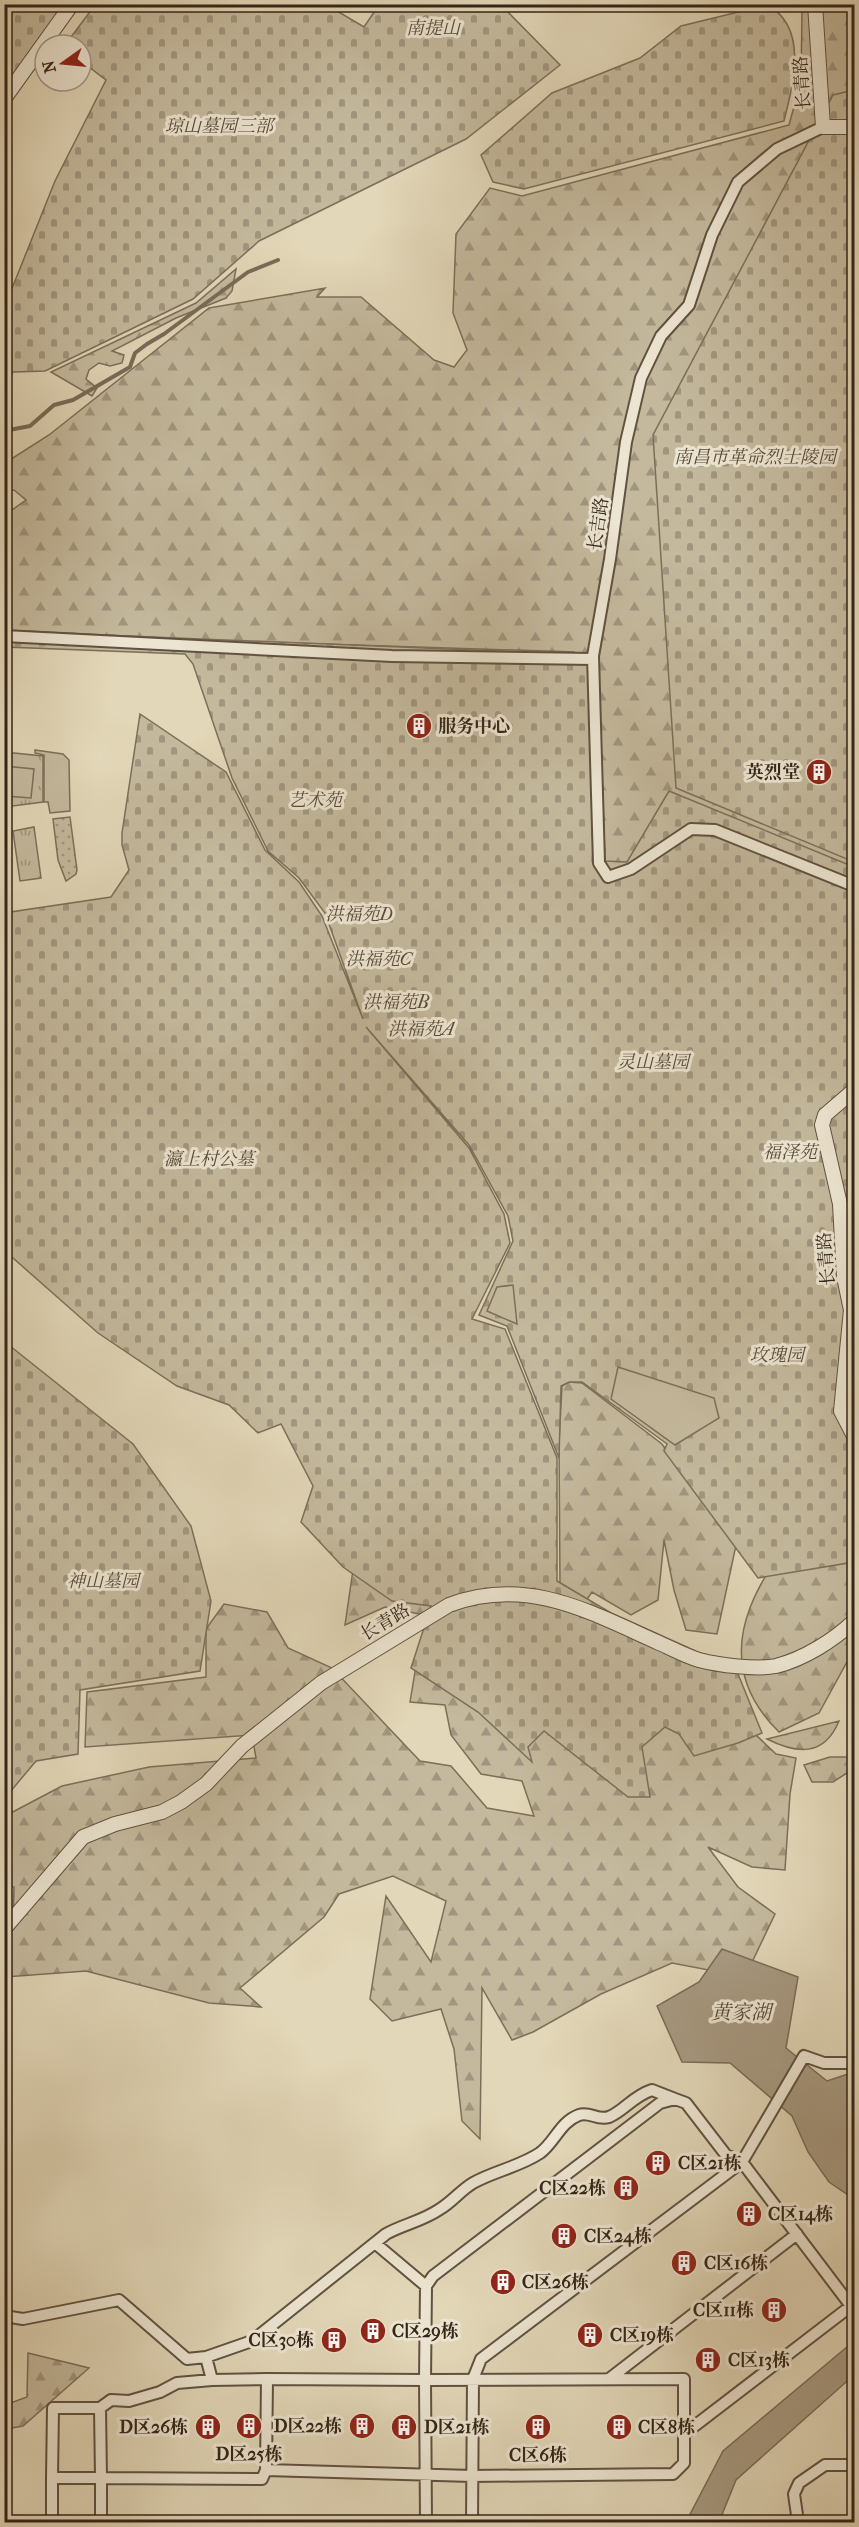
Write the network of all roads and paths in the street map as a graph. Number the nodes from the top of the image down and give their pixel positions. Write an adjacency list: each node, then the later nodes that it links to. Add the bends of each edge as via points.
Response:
1 (72, 4): 3 (street)
2 (815, 4): 4 (street, 长青路)
3 (4, 99)
4 (823, 127): 5 (street, 长青路); 7 (street, 长吉路, via 777,149 738,182 712,235 689,305 662,336 641,378 626,442)
5 (855, 127)
6 (4, 636): 7 (street, via 392,656)
7 (593, 659): 8 (street, 长吉路, via 599,863 608,877 630,869 691,829 715,830)
8 (855, 886)
9 (855, 1089): 10 (street, 长青路, via 825,1114 822,1125 840,1204 844,1276 851,1310 841,1411)
10 (855, 1436)
11 (855, 1621): 12 (street, 长青路, via 824,1644 775,1666 716,1664 557,1600 533,1595 471,1597 439,1611 321,1683 242,1746 206,1784 181,1802 162,1812 83,1837)
12 (4, 1929)
13 (855, 2063): 15 (street, via 824,2063 804,2056)
14 (675, 2099): 15 (street, via 686,2103 726,2155); 17 (street, via 652,2090 612,2116 600,2119 580,2114 565,2123 542,2152 471,2184 442,2208 418,2222 396,2228); 18 (street, via 660,2103 433,2276)
15 (742, 2162): 16 (street); 23 (street, via 481,2359)
16 (797, 2234): 19 (street); 24 (street)
17 (375, 2244): 18 (street); 21 (street, via 252,2341)
18 (426, 2286): 26 (street)
19 (853, 2307): 28 (street)
20 (4, 2316): 21 (street, via 22,2319 119,2300 187,2359)
21 (206, 2358): 25 (street)
22 (267, 2379): 25 (street); 26 (street); 30 (street)
23 (473, 2379): 24 (street); 26 (street); 32 (street)
24 (609, 2379): 28 (street, via 684,2379)
25 (212, 2380): 27 (street, via 177,2383 129,2401 111,2400)
26 (425, 2380): 31 (street)
27 (100, 2408): 33 (street, via 53,2408); 34 (street)
28 (684, 2434): 32 (street, via 684,2463 673,2474)
29 (855, 2465): 39 (street, via 825,2465 799,2483 794,2494)
30 (266, 2470): 31 (street); 34 (street, via 262,2480)
31 (426, 2474): 32 (street); 37 (street)
32 (472, 2475): 38 (street)
33 (52, 2478): 34 (street); 35 (street)
34 (101, 2478): 36 (street)
35 (52, 2523)
36 (101, 2523)
37 (426, 2523)
38 (472, 2523)
39 (798, 2523)

